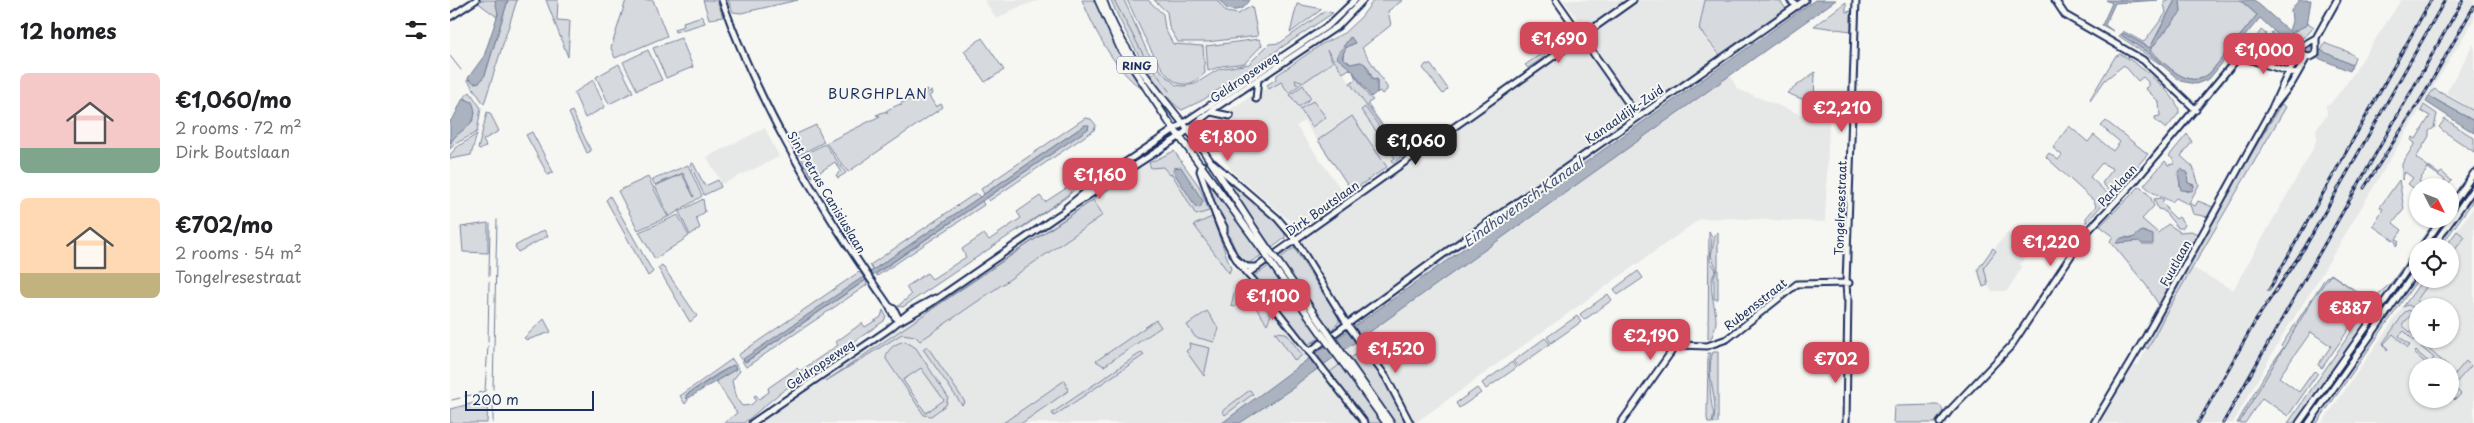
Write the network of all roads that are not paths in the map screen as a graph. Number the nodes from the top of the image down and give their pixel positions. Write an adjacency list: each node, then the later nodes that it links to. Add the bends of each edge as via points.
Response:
1 (476, 0): 15 (street)
2 (722, 0): 48 (street, Sint Petrus Canisiuslaan, via 791,155)
3 (1098, 0): 30 (main road, RING, via 1120,48)
4 (1103, 0): 29 (main road, RING, via 1129,53 1159,97)
5 (1355, 0): 29 (street, Geldropseweg, via 1329,25)
6 (1363, 0): 22 (street, Geldropseweg, via 1338,26)
7 (1556, 0): 16 (street)
8 (1633, 0): 16 (street, Dirk Boutslaan)
9 (1790, 0): 14 (street)
10 (1805, 0): 14 (street, Kanaaldijk-Zuid)
11 (1856, 0): 47 (street, Tongelresestraat)
12 (2055, 0): 24 (street, via 2065,15 2078,24 2143,60)
13 (2337, 0): 17 (street)
14 (1797, 6): 28 (street, Kanaaldijk-Zuid)
15 (450, 18)
16 (1581, 37): 28 (street); 40 (street, Dirk Boutslaan)
17 (2316, 38): 18 (street, Fuutlaan, via 2305,42); 19 (street, Fuutlaan, via 2317,48)
18 (2302, 52): 19 (street); 20 (street, Fuutlaan)
19 (2310, 57): 21 (street, Fuutlaan)
20 (2288, 73): 21 (street, Parklaan); 24 (street, Parklaan, via 2244,58 2238,59); 25 (street, Fuutlaan)
21 (2297, 74): 25 (street, Fuutlaan)
22 (1258, 79): 23 (street); 26 (street, Geldropseweg)
23 (1256, 99)
24 (2196, 110): 59 (street, Parklaan, via 2086,233 2010,346)
25 (2271, 110): 60 (street, Fuutlaan)
26 (1210, 112): 27 (street); 31 (street, Geldropseweg)
27 (1230, 116)
28 (1638, 116): 49 (street, Kanaaldijk-Zuid)
29 (1182, 123): 30 (street, Geldropseweg); 31 (main road, RING)
30 (1174, 129): 32 (main road, RING); 38 (street, Geldropseweg, via 1101,179)
31 (1187, 130): 32 (street, Geldropseweg); 33 (main road, RING)
32 (1179, 137): 34 (main road, RING); 38 (street, Geldropseweg)
33 (1210, 161): 40 (street, via 1275,216); 41 (main road, RING)
34 (1202, 165): 41 (main road, RING); 42 (street, via 1200,171 1214,212)
35 (2474, 174): 37 (street)
36 (2474, 188): 39 (street)
37 (2459, 195)
38 (1058, 216): 48 (street, Geldropseweg)
39 (2439, 238)
40 (1295, 239): 43 (street, Dirk Boutslaan); 49 (street)
41 (1266, 251): 51 (main road, RING, bridge)
42 (1236, 260): 43 (street, via 1247,267); 45 (street)
43 (1255, 267): 45 (street, Dirk Boutslaan)
44 (2409, 267): 61 (street)
45 (1247, 274): 50 (street)
46 (2409, 281): 62 (street)
47 (1848, 283): 57 (street, Rubensstraat, via 1797,284 1719,343 1678,345); 58 (street, Tongelresestraat)
48 (900, 321): 52 (street, Geldropseweg)
49 (1349, 327): 50 (street, Kanaaldijk-Zuid); 56 (street, via 1386,376)
50 (1311, 354): 53 (street)
51 (1345, 362): 54 (main road, RING); 55 (main road, RING)
52 (752, 423)
53 (1365, 423)
54 (1386, 423)
55 (1392, 423)
56 (1410, 423)
57 (1620, 423)
58 (1846, 423)
59 (1940, 423)
60 (2094, 423)
61 (2299, 423)
62 (2309, 423)

